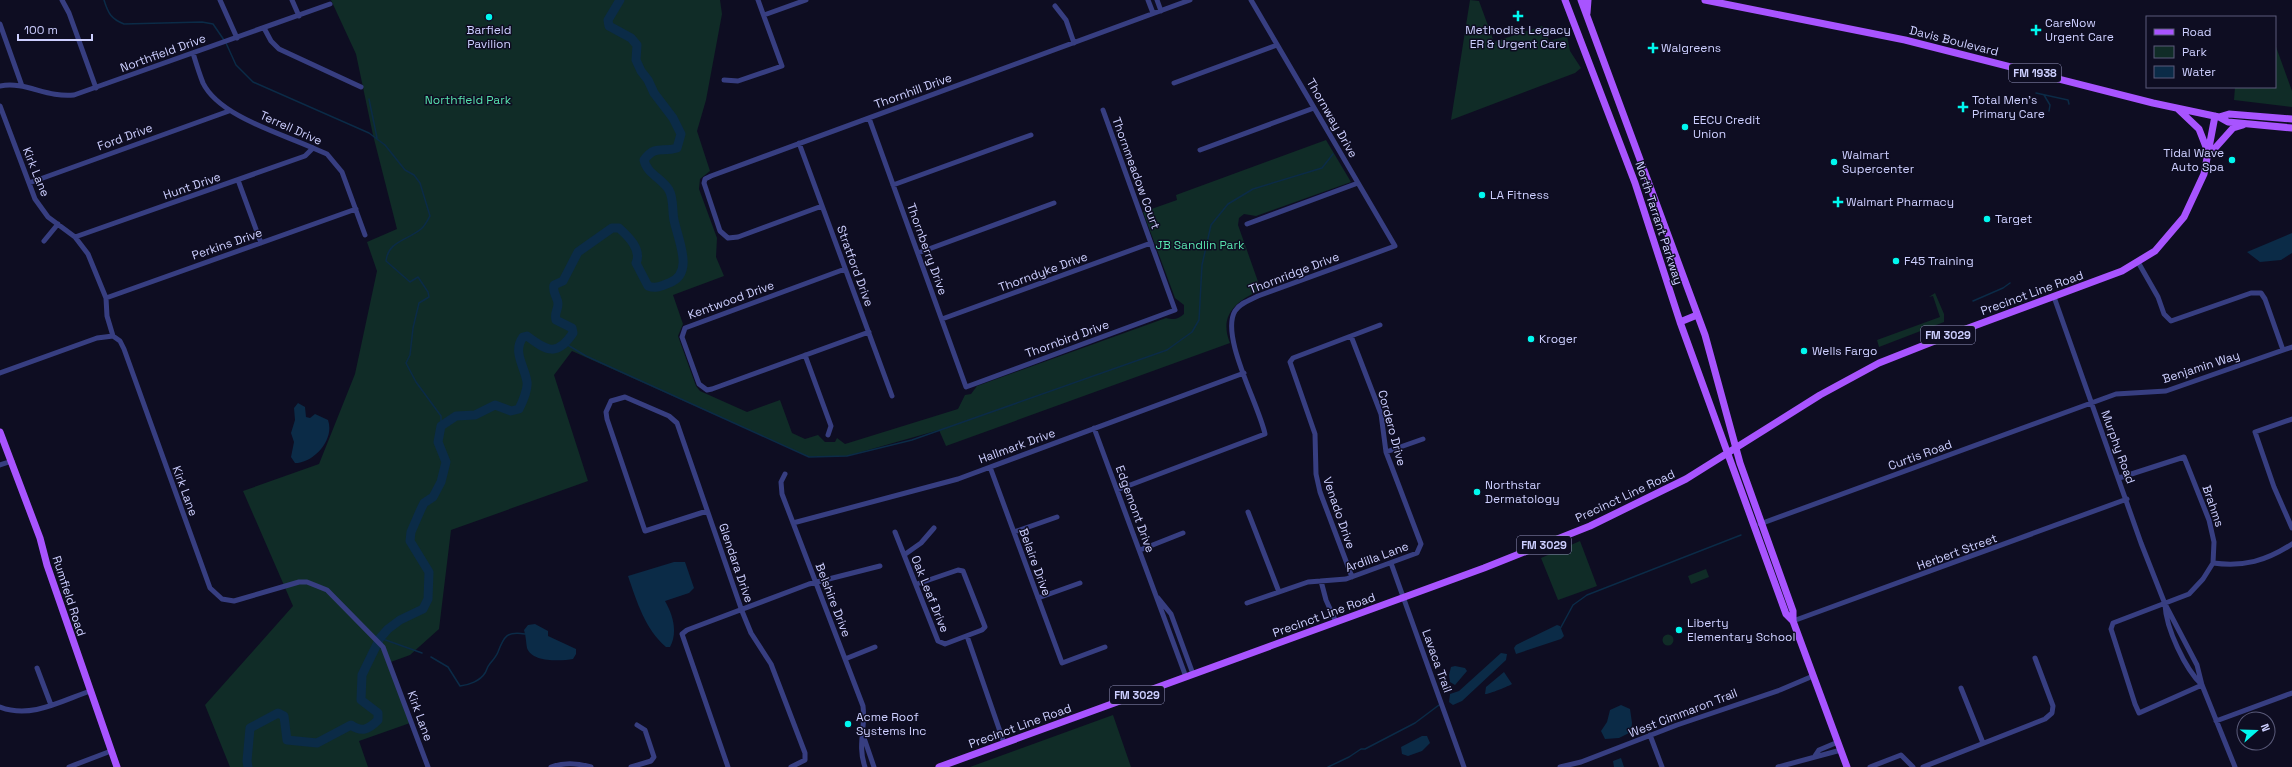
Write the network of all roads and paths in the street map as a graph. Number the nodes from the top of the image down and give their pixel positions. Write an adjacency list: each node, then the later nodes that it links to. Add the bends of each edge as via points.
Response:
1 (62, 0): 33 (street)
2 (220, 0): 24 (street)
3 (292, 0): 20 (street)
4 (758, 0): 19 (street)
5 (806, 0): 19 (street)
6 (1148, 0): 18 (street)
7 (1157, 0): 17 (street)
8 (1190, 0): 17 (street, Thornhill Drive)
9 (1251, 0): 26 (street, Thornway Drive)
10 (1565, 0): 54 (main road, North Tarrant Parkway)
11 (1581, 0): 21 (main road, North Tarrant Parkway)
12 (1588, 0): 21 (main road)
13 (1705, 0): 14 (main road, Davis Boulevard / FM 1938)
14 (1724, 2): 36 (main road, Davis Boulevard / FM 1938, via 1905,40)
15 (330, 4): 20 (street, Northfield Drive)
16 (1055, 6): 25 (street, via 1066,20)
17 (1161, 11): 18 (street, Thornhill Drive)
18 (1153, 13): 25 (street, Thornhill Drive)
19 (764, 15): 28 (street, via 782,66 738,81)
20 (299, 16): 23 (street, Northfield Drive)
21 (1587, 16): 53 (main road, North Tarrant Parkway)
22 (0, 24): 31 (street)
23 (264, 28): 24 (street, Northfield Drive); 32 (street, via 279,49)
24 (237, 38): 27 (street, Northfield Drive)
25 (1074, 42): 40 (street, Thornhill Drive)
26 (1277, 45): 29 (street); 35 (street, Thornway Drive)
27 (193, 53): 33 (street, Northfield Drive); 38 (street, Terrell Drive, via 203,83 215,99)
28 (724, 80)
29 (1174, 83)
30 (0, 86): 31 (street, Northfield Drive)
31 (22, 86): 33 (street, Northfield Drive, via 58,96 74,95)
32 (360, 87)
33 (96, 88)
34 (0, 106): 50 (street, Kirk Lane)
35 (1314, 108): 47 (street); 51 (street, Thornway Drive)
36 (2176, 108): 39 (main road, Davis Boulevard / FM 1938); 48 (main road, via 2199,129)
37 (1103, 110): 64 (street, Thornmeadow Court)
38 (229, 111): 46 (street, Terrell Drive); 50 (street, Ford Drive)
39 (2217, 116): 41 (main road, Davis Boulevard / FM 1938, via 2229,114); 42 (main road, Davis Boulevard / FM 1938, via 2228,122); 48 (main road, Precinct Line Road / FM 3029)
40 (869, 118): 45 (street, Thornhill Drive); 52 (street, Thornberry Drive)
41 (2292, 119)
42 (2246, 124): 43 (main road, Davis Boulevard / FM 1938); 48 (main road, via 2233,128)
43 (2292, 128)
44 (1030, 135): 52 (street)
45 (799, 143): 56 (street, Stratford Drive); 56 (street, Thornhill Drive, via 705,179 704,189 720,231 728,238 738,237)
46 (313, 148): 49 (street, Hunt Drive, via 305,156); 57 (street, Terrell Drive, via 326,154 338,166)
47 (1200, 150)
48 (2208, 156): 67 (main road, Precinct Line Road / FM 3029, via 2203,178 2184,217 2155,251)
49 (238, 180): 61 (street, Hunt Drive); 63 (street)
50 (29, 183): 58 (street, Kirk Lane, via 41,208)
51 (1358, 183): 59 (street); 65 (street, Thornway Drive)
52 (893, 185): 66 (street, Thornberry Drive)
53 (1650, 186): 54 (main road); 72 (main road, North Tarrant Parkway)
54 (1637, 190): 74 (main road, North Tarrant Parkway)
55 (1054, 203): 66 (street)
56 (822, 206): 68 (street, Stratford Drive)
57 (356, 210): 60 (street, Terrell Drive); 63 (street, Perkins Drive)
58 (58, 224): 61 (street, Kirk Lane); 62 (street)
59 (1247, 224)
60 (365, 235)
61 (75, 237): 70 (street, Kirk Lane, via 88,254)
62 (44, 241)
63 (261, 243): 70 (street, Perkins Drive)
64 (1151, 243): 71 (street, Thornmeadow Court); 73 (street, Thorndyke Drive)
65 (1395, 246): 83 (street, Thornridge Drive, via 1244,303 1235,311 1230,332)
66 (918, 253): 73 (street, Thornberry Drive)
67 (2138, 262): 69 (main road, Precinct Line Road / FM 3029, via 2122,271); 80 (street, via 2158,297 2164,314 2172,321 2251,293 2261,293)
68 (845, 269): 76 (street, Stratford Drive); 81 (street, Kentwood Drive, via 685,328 682,337 699,384 703,388 712,389)
69 (2054, 297): 86 (street, Murphy Road); 92 (main road, Precinct Line Road / FM 3029, via 1879,363 1820,395)
70 (106, 298): 77 (street, Kirk Lane, via 107,316)
71 (1175, 310): 84 (street, Thornbird Drive)
72 (1698, 315): 74 (main road); 92 (main road, North Tarrant Parkway)
73 (942, 319): 84 (street, Thornberry Drive)
74 (1680, 322): 94 (main road, North Tarrant Parkway)
75 (1380, 325): 78 (street)
76 (869, 332): 81 (street); 85 (street, Stratford Drive)
77 (114, 336): 82 (street, via 97,338); 160 (street, Kirk Lane, via 124,349 205,579 215,594 226,601 234,601 287,584 307,582 327,590 382,647)
78 (1351, 336): 93 (street, Cordero Drive, via 1381,414); 119 (street, Venado Drive, via 1293,358 1290,362 1315,434 1316,474 1320,492)
79 (2292, 346): 80 (street, Benjamin Way)
80 (2283, 350): 86 (street, Benjamin Way, via 2166,391 2116,394)
81 (805, 355): 90 (street, via 831,426)
82 (0, 373)
83 (1244, 373): 88 (street, Hallmark Drive); 100 (street, Thornridge Drive, via 1265,434)
84 (966, 387)
85 (892, 396)
86 (2092, 404): 99 (street, Murphy Road); 106 (street, Curtis Road)
87 (2292, 419): 108 (street, via 2255,432 2274,488)
88 (1094, 428): 97 (street, Hallmark Drive); 100 (street, Edgemont Drive)
89 (0, 432): 95 (main road, Rumfield Road)
90 (828, 435)
91 (1423, 439): 93 (street)
92 (1736, 449): 94 (main road, Precinct Line Road / FM 3029); 106 (main road, North Tarrant Parkway)
93 (1386, 452): 113 (street, Cordero Drive, via 1421,544)
94 (1728, 454): 106 (main road, North Tarrant Parkway); 126 (main road, Precinct Line Road / FM 3029, via 1664,491 1590,526)
95 (12, 461): 96 (street); 144 (main road, Rumfield Road)
96 (0, 465)
97 (990, 467): 105 (street, Hallmark Drive, via 951,481); 110 (street, Belaire Drive)
98 (785, 474): 105 (street, Belshire Drive, via 781,488)
99 (2119, 478): 101 (street, Murphy Road); 117 (street, Brahms, via 2184,457 2209,520 2214,542)
100 (1118, 490): 114 (street, Edgemont Drive)
101 (2127, 500): 129 (street, Murphy Road); 131 (street, Herbert Street)
102 (707, 511): 102 (street, Glendara Drive, via 677,423 669,416 631,400 620,397 612,401 606,412 607,419 645,531); 130 (street, Glendara Drive)
103 (1248, 512): 124 (street)
104 (1057, 517): 110 (street)
105 (792, 523): 122 (street, Belshire Drive)
106 (1758, 525): 131 (main road, via 1786,614)
107 (934, 528): 115 (street, via 922,543)
108 (2292, 528)
109 (895, 532): 115 (street, Oak Leaf Drive)
110 (1014, 532): 127 (street, Belaire Drive)
111 (1183, 533): 114 (street)
112 (2292, 544): 117 (street, via 2258,561 2235,565)
113 (1420, 548): 116 (street, Ardilla Lane, via 1417,553)
114 (1140, 550): 125 (street, Edgemont Drive)
115 (904, 555): 123 (street, Oak Leaf Drive)
116 (1391, 563): 119 (street, Ardilla Lane); 126 (street, Lavaca Trail)
117 (2213, 563): 129 (street, Brahms, via 2189,594)
118 (880, 566): 122 (street)
119 (1352, 577): 120 (street, Ardilla Lane)
120 (1321, 581): 124 (street, Ardilla Lane, via 1308,582); 132 (street)
121 (1080, 582): 127 (street)
122 (816, 583): 130 (street); 137 (street, Belshire Drive)
123 (916, 584): 133 (street, Oak Leaf Drive, via 938,640 945,644); 133 (street, via 958,570 963,571 985,627)
124 (1278, 592): 128 (street, Ardilla Lane)
125 (1157, 597): 139 (street, Edgemont Drive, via 1171,614); 141 (street, Edgemont Drive)
126 (1403, 597): 132 (main road, Precinct Line Road / FM 3029); 169 (street, Lavaca Trail)
127 (1038, 598): 135 (street, Belaire Drive, via 1062,663)
128 (1247, 603)
129 (2165, 604): 142 (street, Murphy Road, via 2197,665); 142 (street, Murphy Road, via 2176,642 2193,674); 142 (street, Brahms, via 2113,623 2111,629 2139,713)
130 (742, 611): 164 (street, via 682,634); 165 (street, Glendara Drive, via 751,633 771,664 805,753 805,760)
131 (1793, 621): 140 (main road)
132 (1336, 622): 139 (main road, Precinct Line Road / FM 3029)
133 (967, 636): 153 (street, Oak Leaf Drive)
134 (876, 647): 137 (street)
135 (1105, 647)
136 (2035, 658): 154 (street, via 2053,706 2052,713 2046,719)
137 (845, 659): 150 (street, Belshire Drive, via 863,706)
138 (37, 668): 146 (street)
139 (1193, 674): 141 (main road, Precinct Line Road / FM 3029)
140 (1813, 676): 151 (street, West Cimmaron Trail); 152 (main road)
141 (1186, 677): 153 (main road, Precinct Line Road / FM 3029)
142 (2202, 685): 148 (street, Murphy Road)
143 (1961, 688): 154 (street)
144 (90, 691): 146 (street); 156 (main road, Rumfield Road)
145 (2292, 693): 148 (street)
146 (51, 705): 147 (street, via 26,712)
147 (0, 707)
148 (2216, 721): 177 (street, Murphy Road)
149 (637, 725): 163 (street, via 645,730 654,757 651,761)
150 (863, 734): 166 (street, Belshire Drive, via 860,747); 167 (street, Belshire Drive)
151 (1650, 735): 170 (street, West Cimmaron Trail, via 1581,762); 171 (street)
152 (1838, 742): 155 (main road); 157 (street, via 1819,750)
153 (1004, 743): 168 (main road, Precinct Line Road / FM 3029)
154 (1983, 743): 176 (street)
155 (1841, 750): 157 (street); 173 (main road)
156 (111, 751): 158 (street); 159 (main road, Rumfield Road)
157 (1815, 756): 172 (street)
158 (69, 767)
159 (117, 767)
160 (428, 767)
161 (554, 767): 162 (street, via 578,763)
162 (591, 767)
163 (631, 767)
164 (728, 767)
165 (791, 767)
166 (865, 767)
167 (874, 767)
168 (939, 767)
169 (1464, 767)
170 (1560, 767)
171 (1662, 767)
172 (1778, 767)
173 (1847, 767)
174 (1870, 767): 175 (street, via 1901,755)
175 (1913, 767)
176 (1923, 767)
177 (2235, 767)

